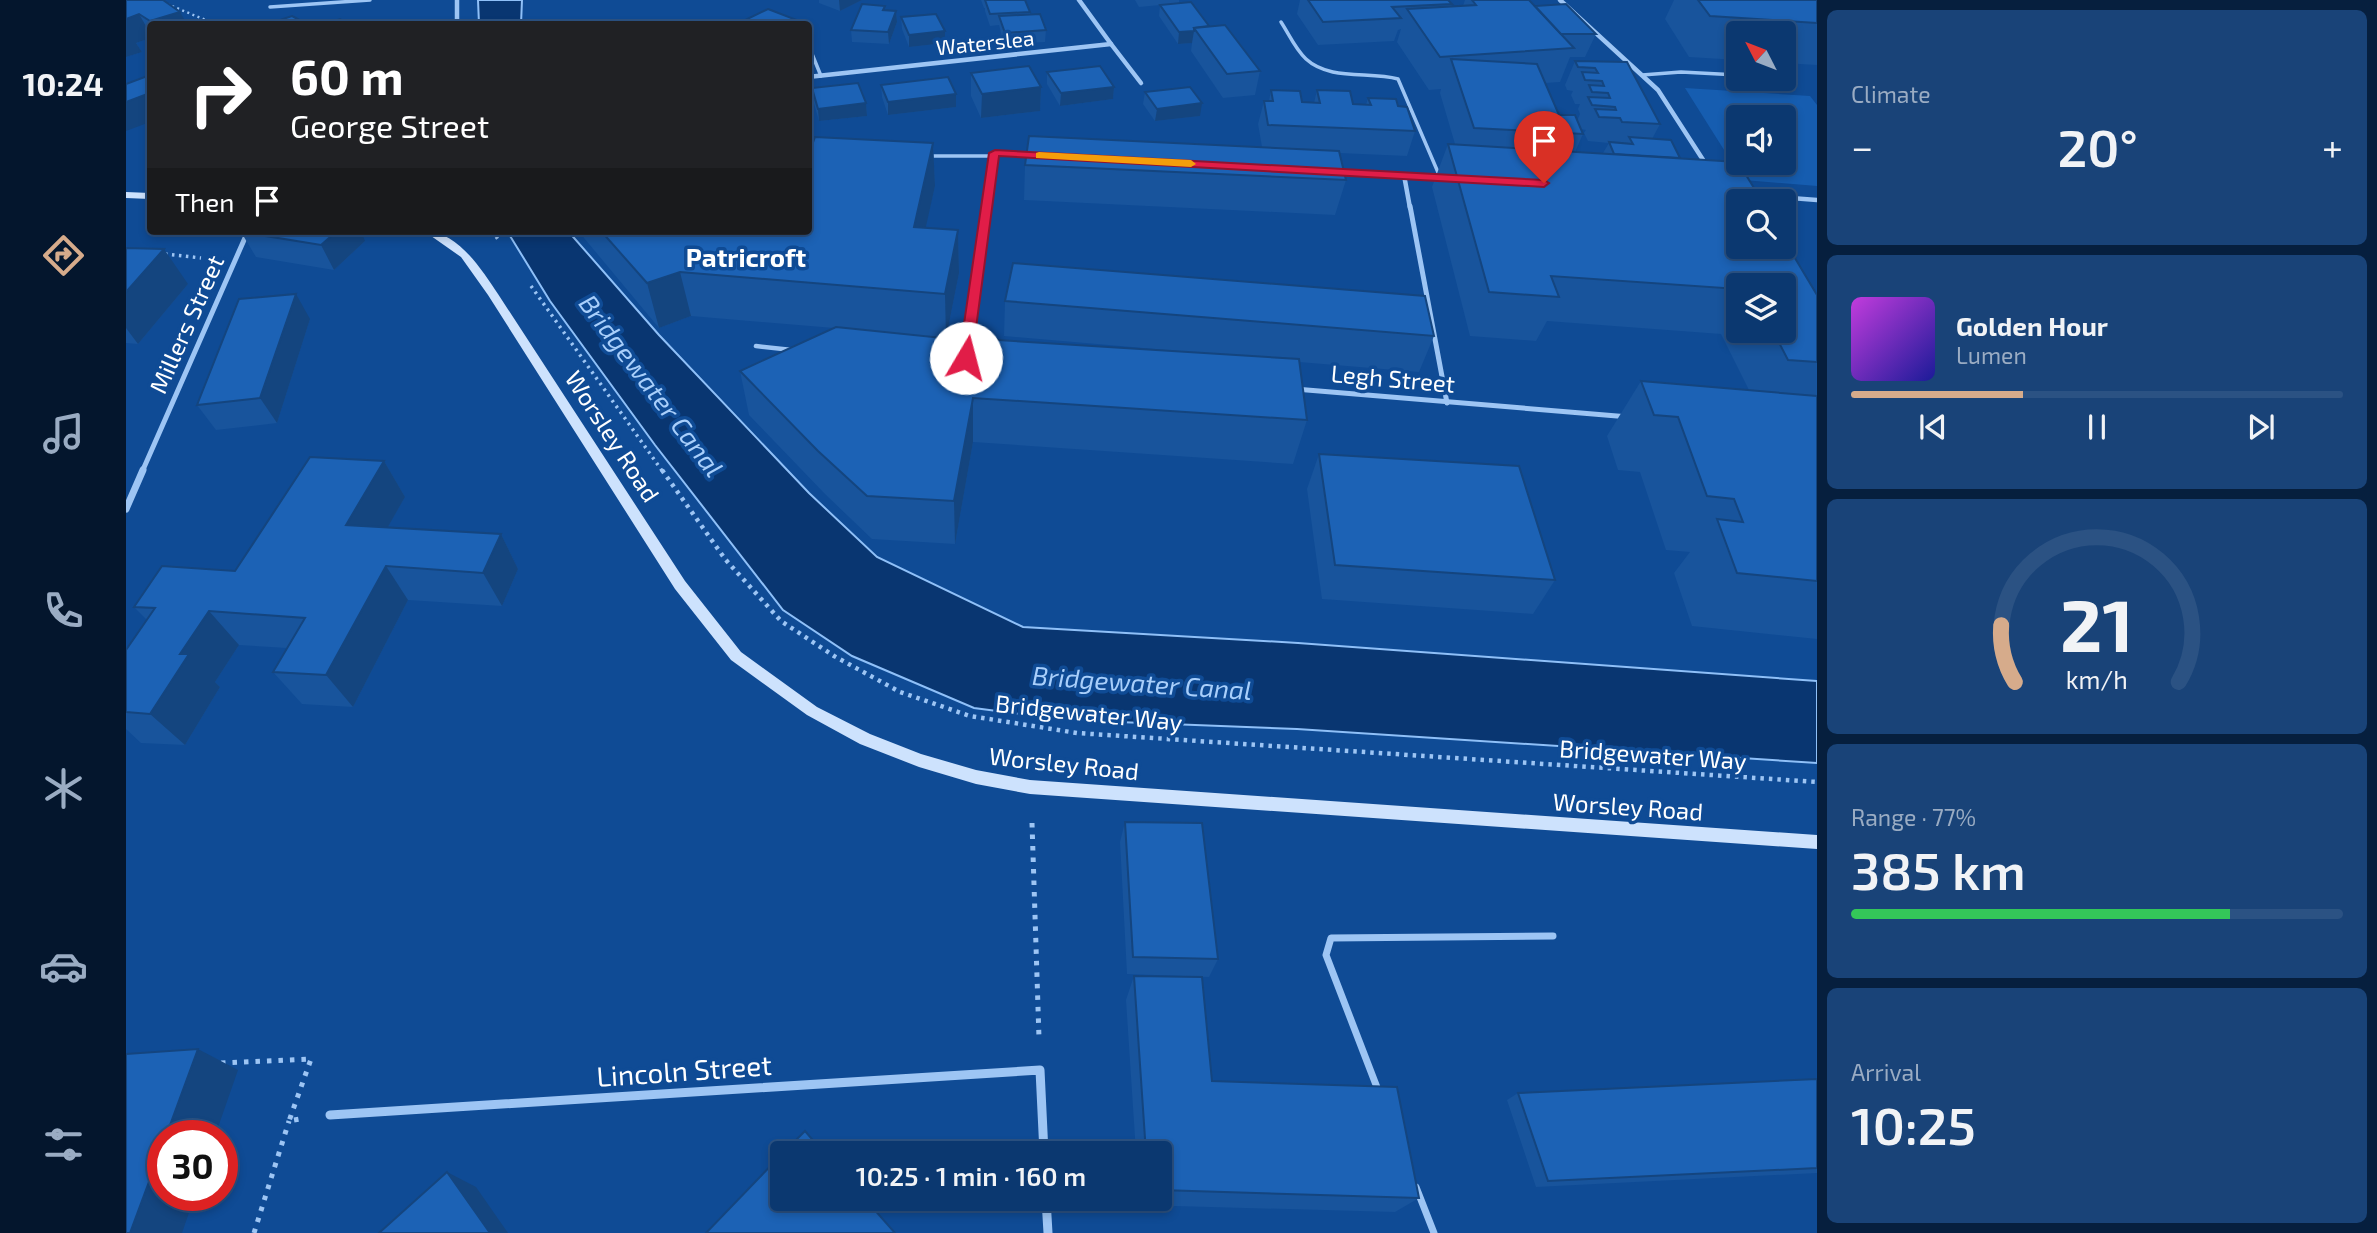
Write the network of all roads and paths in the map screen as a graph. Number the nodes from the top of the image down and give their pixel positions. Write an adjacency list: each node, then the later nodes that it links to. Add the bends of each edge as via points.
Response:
1 (370, 0): 6 (lane)
2 (457, 0): 10 (street)
3 (1079, 0): 12 (street)
4 (1560, 0): 8 (street)
5 (159, 1): 9 (path)
6 (270, 7)
7 (1559, 11): 8 (lane)
8 (1572, 11): 15 (street)
9 (208, 21)
10 (457, 21)
11 (1281, 22): 25 (lane, via 1313,65 1398,79)
12 (1111, 44): 16 (street, Waterslea); 18 (street)
13 (812, 54): 16 (lane)
14 (1726, 74): 15 (lane)
15 (1642, 75): 23 (street, via 1658,90)
16 (821, 76): 17 (street, Waterslea)
17 (812, 77)
18 (1141, 83)
19 (916, 155): 20 (lane)
20 (994, 155): 21 (street); 40 (street)
21 (1035, 155)
22 (1322, 171): 24 (street)
23 (1711, 171)
24 (1404, 175): 25 (street); 42 (street)
25 (1440, 177): 26 (street)
26 (1453, 178)
27 (126, 195): 28 (main road)
28 (147, 196)
29 (1796, 199): 30 (street)
30 (1817, 200)
31 (246, 235): 36 (street, Millers Street)
32 (435, 235): 46 (main road, Worsley Road, via 465,255 493,294 680,585 736,656 812,712 865,739 976,778)
33 (495, 235): 35 (path)
34 (153, 253): 36 (path)
35 (508, 254)
36 (234, 261): 44 (street, Millers Street)
37 (524, 276): 45 (path, Bridgewater Way, via 725,559 765,604 781,621 823,649 900,691 970,716 1076,733)
38 (755, 346): 39 (lane)
39 (794, 350)
40 (966, 358)
41 (1282, 387): 42 (street, Legh Street)
42 (1447, 403): 43 (street, Legh Street)
43 (1639, 418)
44 (126, 509)
45 (1817, 782)
46 (1030, 787): 47 (main road, Worsley Road); 50 (path)
47 (1817, 842)
48 (1553, 936): 51 (lane, via 1331,938 1326,956)
49 (218, 1063): 53 (path, via 311,1059)
50 (1040, 1070): 52 (street, Lincoln Street); 54 (street)
51 (1384, 1105)
52 (330, 1115): 53 (path)
53 (289, 1121): 57 (path)
54 (1043, 1141)
55 (1414, 1182): 59 (lane)
56 (1047, 1211): 58 (street)
57 (254, 1233)
58 (1048, 1233)
59 (1434, 1233)

